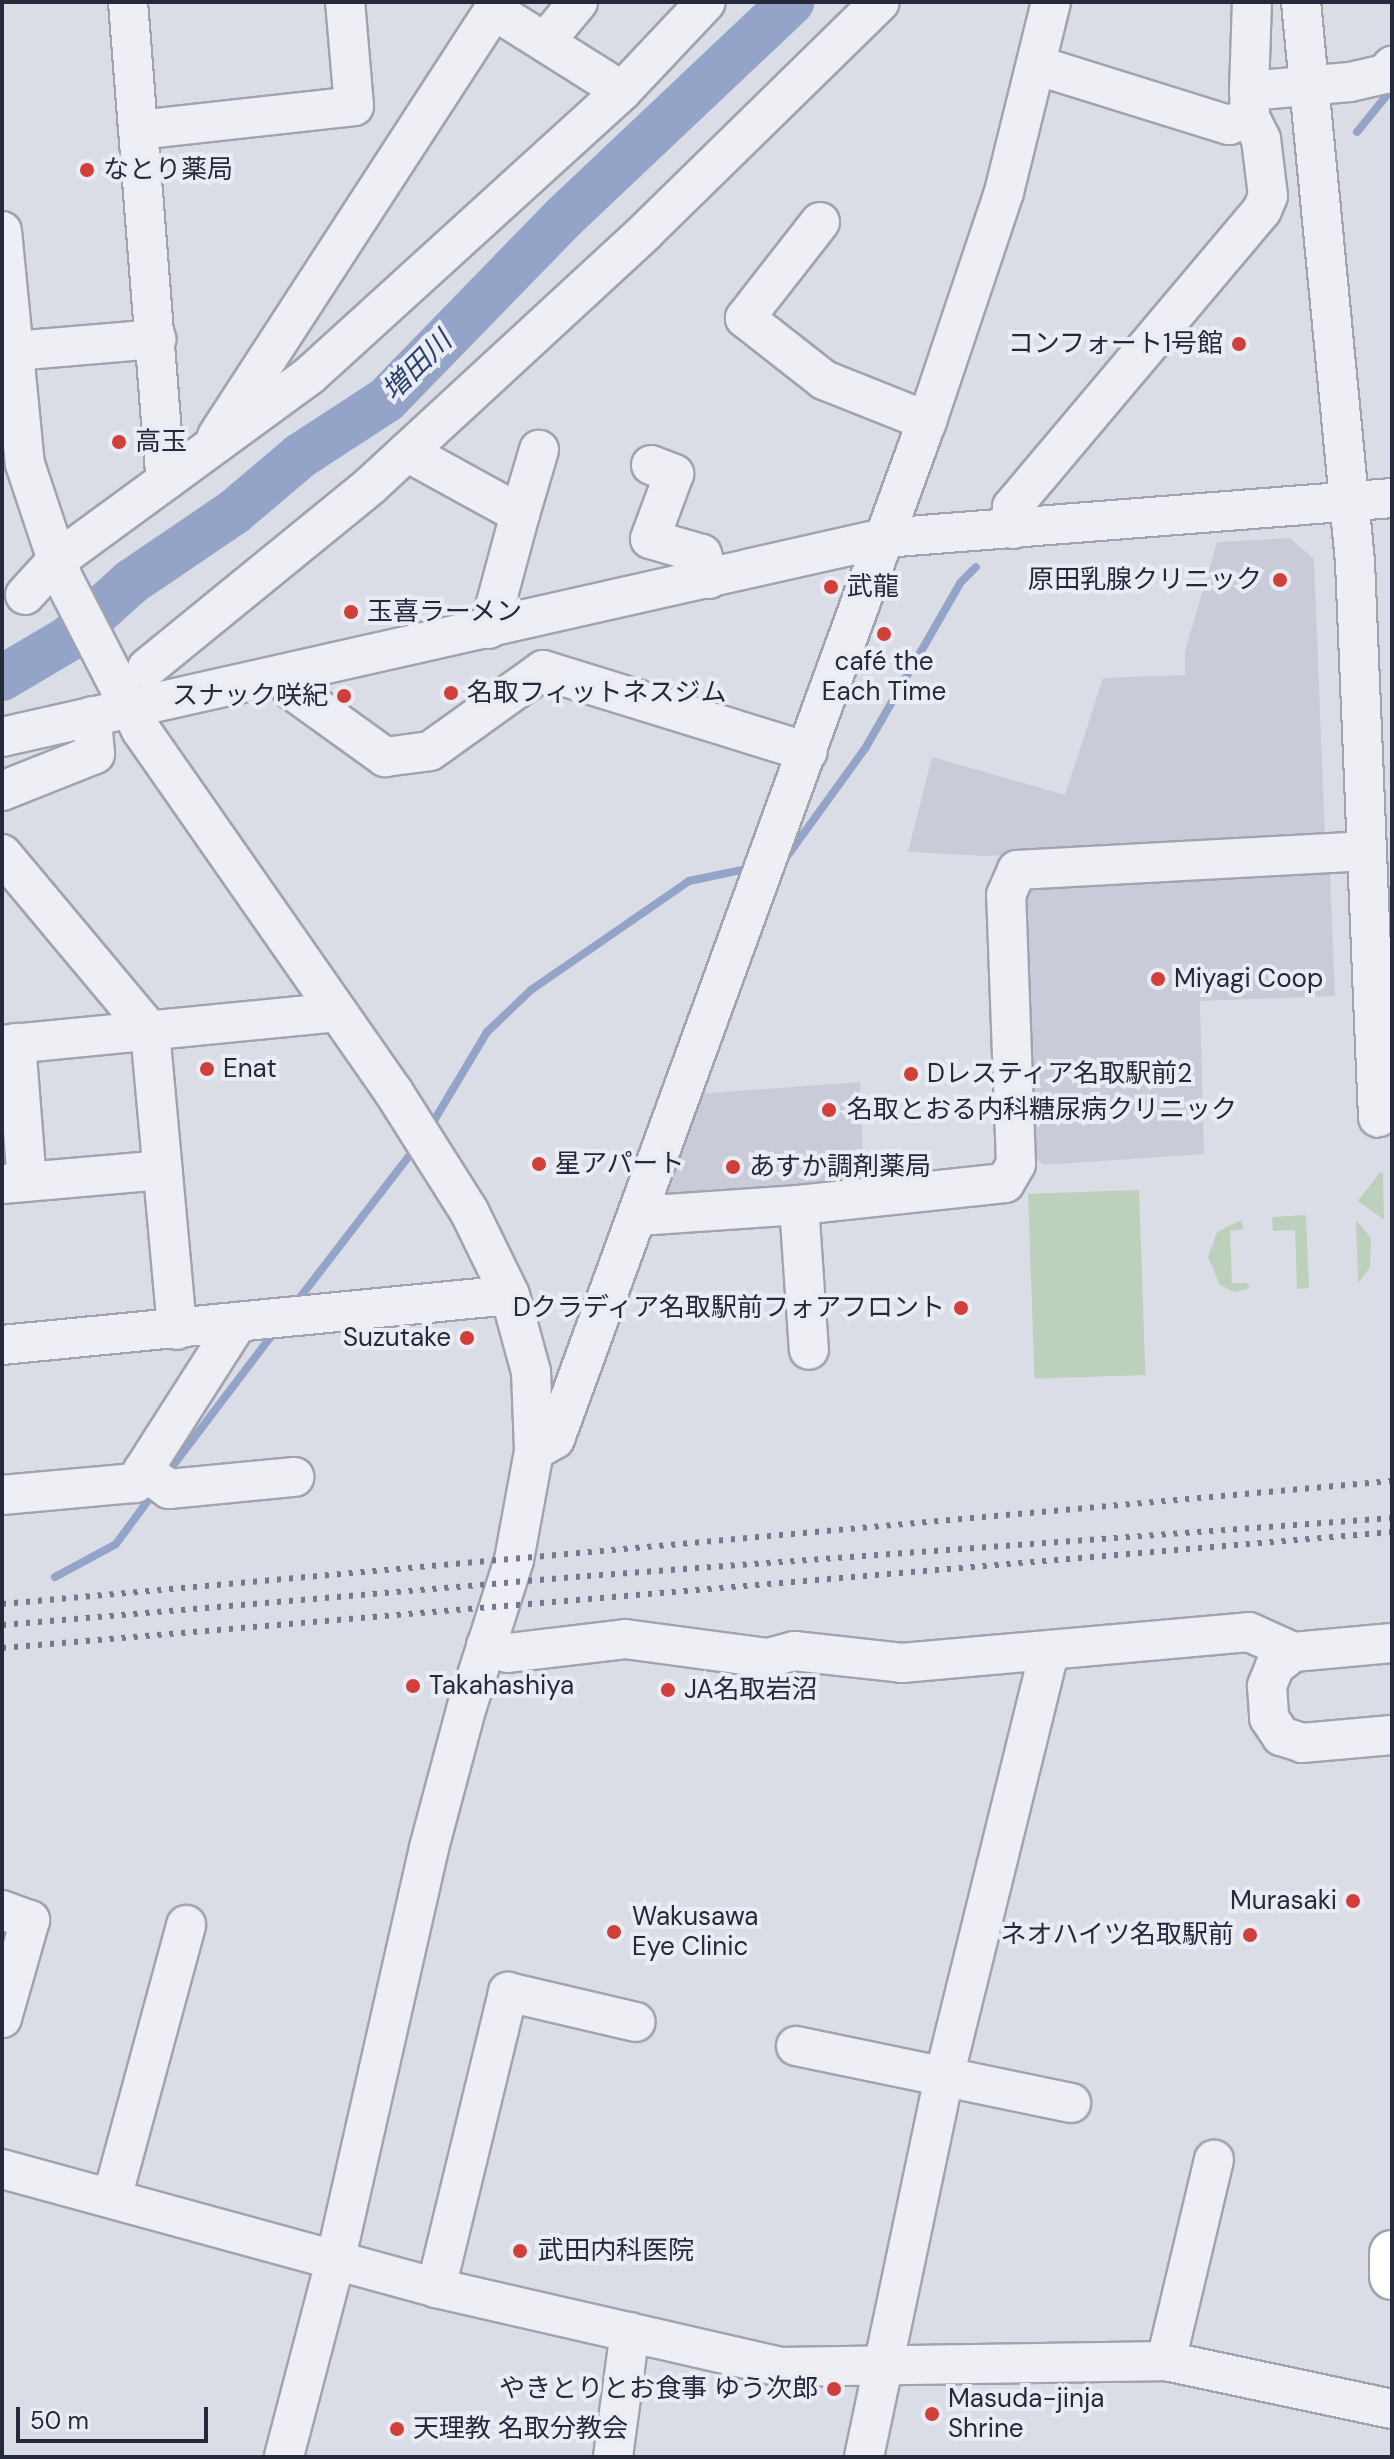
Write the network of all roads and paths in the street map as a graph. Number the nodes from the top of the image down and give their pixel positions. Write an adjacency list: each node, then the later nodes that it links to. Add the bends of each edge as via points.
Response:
1 (128, 2): 16 (street)
2 (345, 2): 16 (street, via 354,106)
3 (578, 2): 10 (street)
4 (706, 2): 14 (street)
5 (880, 2): 24 (street, via 646,231)
6 (1051, 2): 11 (street)
7 (1252, 2): 15 (street)
8 (1301, 2): 13 (street)
9 (497, 6): 10 (street); 22 (street)
10 (545, 42): 14 (street)
11 (1036, 65): 15 (street, via 1229,125); 21 (street, via 1004,192)
12 (1390, 75): 13 (street)
13 (1309, 88): 15 (street); 28 (street)
14 (622, 91): 22 (street, via 310,375)
15 (1250, 104): 30 (street, via 1261,139 1268,196 1262,210 1012,507)
16 (138, 130): 19 (street)
17 (820, 222): 21 (street, via 745,318 824,380)
18 (2, 231): 20 (street)
19 (156, 339): 20 (street); 26 (street)
20 (7, 351): 32 (street, via 25,464)
21 (927, 421): 31 (street)
22 (210, 447): 26 (street)
23 (539, 450): 29 (street)
24 (407, 452): 29 (street); 36 (street)
25 (674, 474): 33 (street, via 650,539 702,554)
26 (166, 480): 32 (street)
27 (1392, 498): 28 (street)
28 (1350, 501): 30 (street); 44 (street)
29 (520, 514): 35 (street)
30 (1013, 529): 31 (street)
31 (884, 538): 33 (street); 42 (street)
32 (60, 570): 34 (street); 38 (street)
33 (709, 579): 35 (street)
34 (25, 595)
35 (489, 629): 37 (street)
36 (186, 637): 38 (street); 39 (street)
37 (288, 674): 39 (street); 42 (street, via 292,690 385,757 430,751 543,670)
38 (129, 685): 39 (street); 40 (street); 46 (street)
39 (181, 699)
40 (79, 720): 41 (street); 43 (street, via 95,754)
41 (2, 737)
42 (808, 752): 53 (street)
43 (2, 791)
44 (1366, 851): 49 (street); 52 (street, via 1017,870 1006,895 1013,1175 992,1188)
45 (2, 854): 47 (street)
46 (336, 1012): 47 (street); 54 (street, via 469,1211)
47 (150, 1031): 48 (street); 50 (street)
48 (9, 1044): 51 (street)
49 (1378, 1118)
50 (162, 1170): 51 (street); 56 (street)
51 (14, 1183)
52 (799, 1205): 53 (street); 58 (street)
53 (638, 1216): 59 (street, via 555,1439)
54 (510, 1295): 55 (street); 59 (street, via 531,1372)
55 (251, 1321): 56 (street); 60 (street)
56 (177, 1330): 57 (street)
57 (2, 1345)
58 (809, 1350)
59 (534, 1451): 64 (street, via 514,1560)
60 (153, 1477): 61 (street); 62 (street)
61 (294, 1477)
62 (2, 1495)
63 (1392, 1643): 65 (street)
64 (486, 1645): 66 (street, via 508,1653 625,1639 768,1658 794,1651 902,1663); 79 (street, via 429,1848)
65 (1293, 1652): 66 (street, via 1249,1632); 67 (street, via 1275,1666 1267,1686 1269,1718 1281,1736 1302,1743)
66 (1049, 1653): 73 (street)
67 (1392, 1735)
68 (2, 1910): 70 (street, via 30,1920)
69 (186, 1925): 77 (street)
70 (2, 2018)
71 (636, 2022): 81 (street, via 508,1992)
72 (796, 2046): 73 (street)
73 (944, 2077): 74 (street); 84 (street)
74 (1071, 2103)
75 (1214, 2160): 83 (street)
76 (2, 2169): 77 (street)
77 (112, 2198): 79 (street)
78 (1392, 2253): 80 (main road)
79 (335, 2262): 81 (street); 86 (street)
80 (1392, 2277)
81 (436, 2288): 82 (street)
82 (630, 2332): 84 (street, via 782,2367); 87 (street)
83 (1166, 2361): 84 (street); 85 (street)
84 (880, 2363): 88 (street)
85 (1392, 2409)
86 (284, 2457)
87 (613, 2457)
88 (864, 2457)

